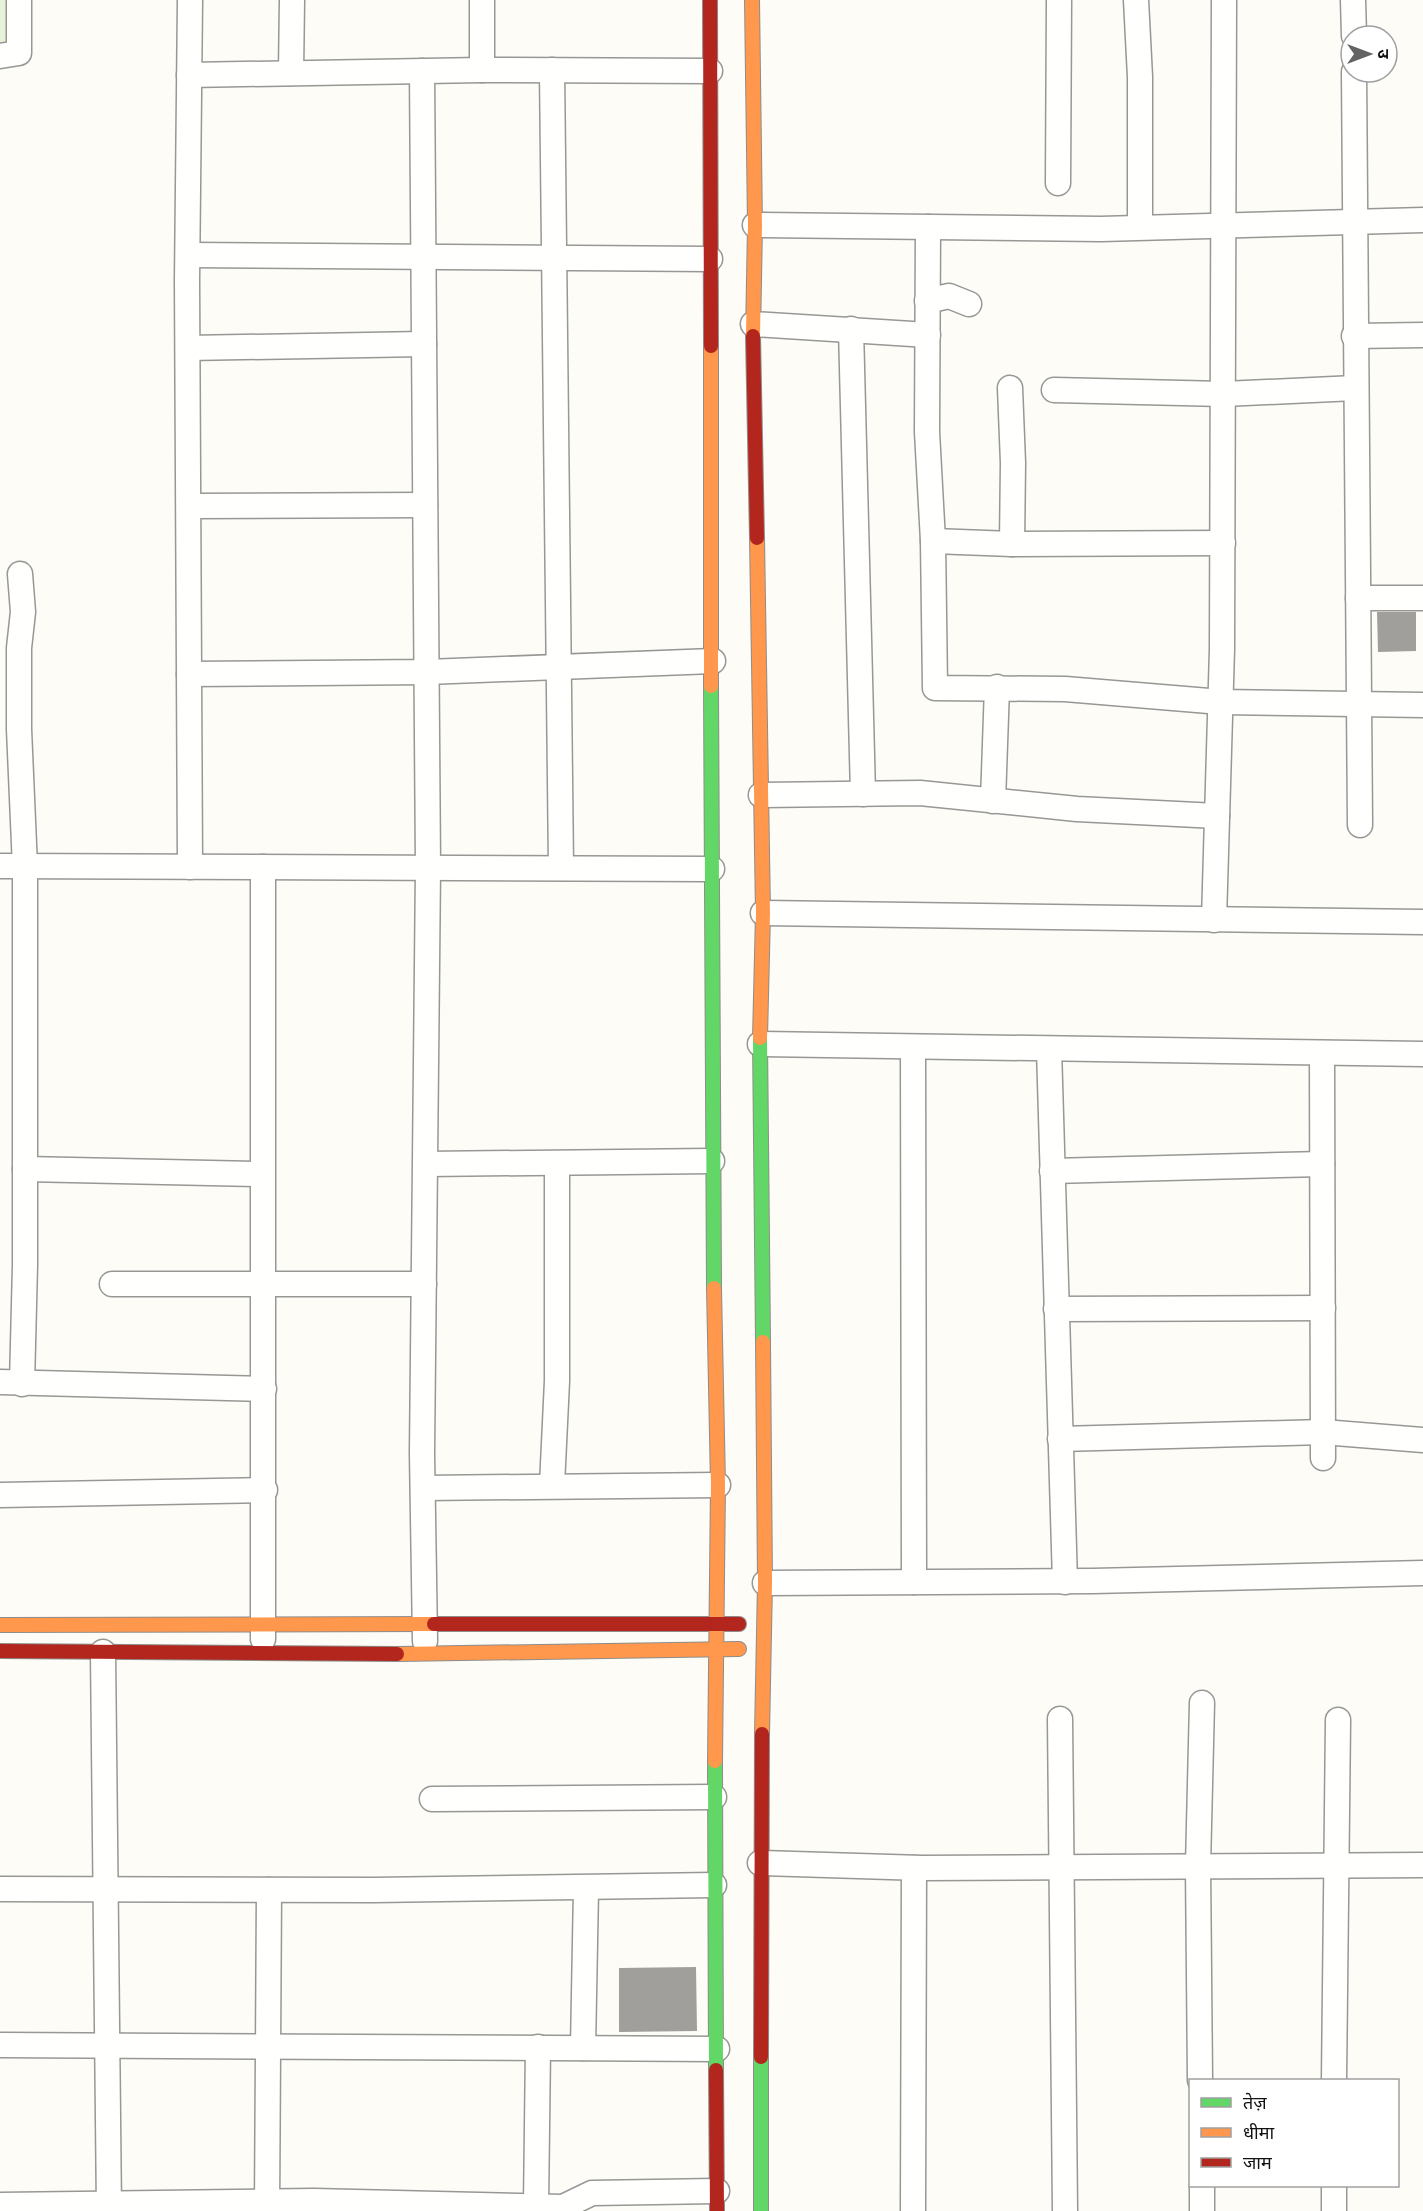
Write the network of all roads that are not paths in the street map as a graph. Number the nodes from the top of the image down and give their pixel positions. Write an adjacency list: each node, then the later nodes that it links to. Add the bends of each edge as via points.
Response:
1 (19, 0): 12 (street, via 19,53)
2 (190, 0): 18 (street)
3 (292, 0): 17 (street)
4 (482, 0): 13 (street)
5 (710, 0): 16 (street)
6 (752, 0): 24 (street)
7 (1059, 0): 20 (street)
8 (1136, 0): 26 (street)
9 (1224, 0): 23 (street)
10 (1353, 0): 11 (street)
11 (1354, 24)
12 (0, 56)
13 (482, 70): 14 (street); 15 (street)
14 (552, 70): 16 (street); 29 (street)
15 (422, 71): 17 (street); 28 (street)
16 (710, 71): 30 (street)
17 (291, 74): 18 (street)
18 (189, 75): 27 (street)
19 (1354, 84): 22 (street)
20 (1058, 183)
21 (1423, 220): 22 (street)
22 (1354, 221): 23 (street); 37 (street)
23 (1225, 224): 26 (street); 43 (street)
24 (755, 225): 25 (street); 33 (street)
25 (928, 227): 26 (street); 31 (street)
26 (1140, 227)
27 (188, 255): 28 (street); 39 (street)
28 (423, 256): 29 (street); 38 (street)
29 (556, 257): 30 (street); 53 (street)
30 (710, 259): 52 (street)
31 (927, 301): 32 (street, via 949,296); 35 (street)
32 (969, 304)
33 (753, 324): 34 (street); 62 (street)
34 (850, 329): 35 (street); 61 (street)
35 (928, 335): 46 (street, via 927,432)
36 (1423, 335): 37 (street)
37 (1354, 336): 41 (street)
38 (424, 344): 39 (street); 44 (street)
39 (188, 348): 45 (street)
40 (1010, 388): 48 (street)
41 (1355, 388): 43 (street); 50 (street)
42 (1054, 390): 43 (street)
43 (1224, 394): 47 (street)
44 (425, 505): 45 (street); 54 (street)
45 (189, 506): 55 (street)
46 (933, 541): 48 (street); 56 (street, via 935,688)
47 (1223, 543): 48 (street); 57 (street)
48 (1012, 544)
49 (20, 574): 60 (street, via 23,612)
50 (1358, 598): 51 (street); 58 (street)
51 (1423, 598)
52 (713, 662): 53 (street); 72 (street)
53 (559, 667): 54 (street); 71 (street)
54 (427, 672): 55 (street); 70 (street)
55 (189, 674): 68 (street)
56 (997, 687): 57 (street); 63 (street)
57 (1221, 702): 58 (street); 64 (street)
58 (1359, 705): 59 (street); 65 (street)
59 (1423, 705)
60 (9, 730): 67 (street)
61 (863, 794): 62 (street); 63 (street, via 920,793)
62 (761, 795): 73 (street)
63 (993, 801): 64 (street)
64 (1217, 816): 74 (street)
65 (1360, 825)
66 (0, 866): 67 (street)
67 (25, 867): 68 (street); 85 (street)
68 (190, 867): 69 (street)
69 (263, 867): 70 (street); 87 (street)
70 (428, 868): 71 (street); 82 (street)
71 (561, 868): 72 (street)
72 (712, 869): 81 (street)
73 (763, 913): 74 (street); 76 (street)
74 (1214, 920): 75 (street)
75 (1423, 922)
76 (760, 1044): 77 (street); 107 (street)
77 (913, 1047): 78 (street); 105 (street)
78 (1049, 1049): 79 (street); 86 (street)
79 (1322, 1053): 80 (street); 84 (street)
80 (1423, 1054)
81 (712, 1161): 83 (street); 100 (street)
82 (426, 1164): 83 (street); 89 (street)
83 (557, 1164): 99 (street, via 557,1381)
84 (1322, 1164): 86 (street); 91 (street)
85 (25, 1169): 87 (street); 93 (street)
86 (1052, 1171): 92 (street)
87 (261, 1174): 90 (street)
88 (112, 1284): 90 (street)
89 (424, 1284): 90 (street); 101 (street)
90 (262, 1286): 94 (street)
91 (1323, 1308): 92 (street); 95 (street)
92 (1056, 1309): 96 (street)
93 (11, 1383): 94 (street)
94 (264, 1389): 102 (street)
95 (1323, 1431): 96 (street); 97 (street); 98 (street)
96 (1060, 1439): 106 (street)
97 (1423, 1440)
98 (1323, 1458)
99 (552, 1485): 100 (street); 101 (street)
100 (718, 1485): 112 (street)
101 (423, 1488): 111 (street)
102 (265, 1490): 103 (street); 110 (street)
103 (0, 1495)
104 (1423, 1572): 106 (street)
105 (914, 1582): 106 (street); 107 (street)
106 (1065, 1582)
107 (765, 1583): 108 (street)
108 (764, 1623): 112 (street); 113 (street)
109 (0, 1625): 110 (street)
110 (263, 1625): 111 (street); 117 (street)
111 (425, 1625): 112 (street); 118 (street)
112 (718, 1625): 114 (street)
113 (764, 1649): 114 (street); 124 (street)
114 (717, 1650): 118 (street); 122 (street)
115 (0, 1651): 116 (street)
116 (103, 1652): 117 (street); 132 (street)
117 (263, 1653): 118 (street)
118 (425, 1654)
119 (1202, 1703): 127 (street)
120 (1060, 1719): 128 (street)
121 (1338, 1720): 125 (street)
122 (714, 1797): 123 (street); 130 (street)
123 (432, 1799)
124 (760, 1863): 129 (street); 152 (street)
125 (1335, 1865): 126 (street); 127 (street); 142 (street)
126 (1423, 1865)
127 (1198, 1866): 128 (street); 141 (street)
128 (1060, 1867): 129 (street); 154 (street)
129 (914, 1868): 153 (street)
130 (714, 1885): 133 (street); 140 (street)
131 (0, 1889): 132 (street)
132 (104, 1889): 134 (street); 136 (street)
133 (586, 1889): 134 (street); 139 (street)
134 (269, 1890): 137 (street)
135 (0, 2045): 136 (street)
136 (106, 2045): 137 (street); 150 (street)
137 (268, 2045): 138 (street); 148 (street)
138 (538, 2047): 139 (street); 149 (street)
139 (583, 2048): 140 (street)
140 (717, 2049): 145 (street)
141 (1200, 2079)
142 (1334, 2079)
143 (1202, 2187): 155 (street)
144 (1334, 2187): 156 (street)
145 (717, 2201): 147 (street, via 592,2193)
146 (0, 2205): 150 (street)
147 (581, 2205): 149 (street)
148 (267, 2206): 150 (street); 151 (street)
149 (536, 2206): 151 (street)
150 (109, 2207)
151 (424, 2207)
152 (761, 2211)
153 (913, 2211)
154 (1065, 2211)
155 (1202, 2211)
156 (1334, 2211)

